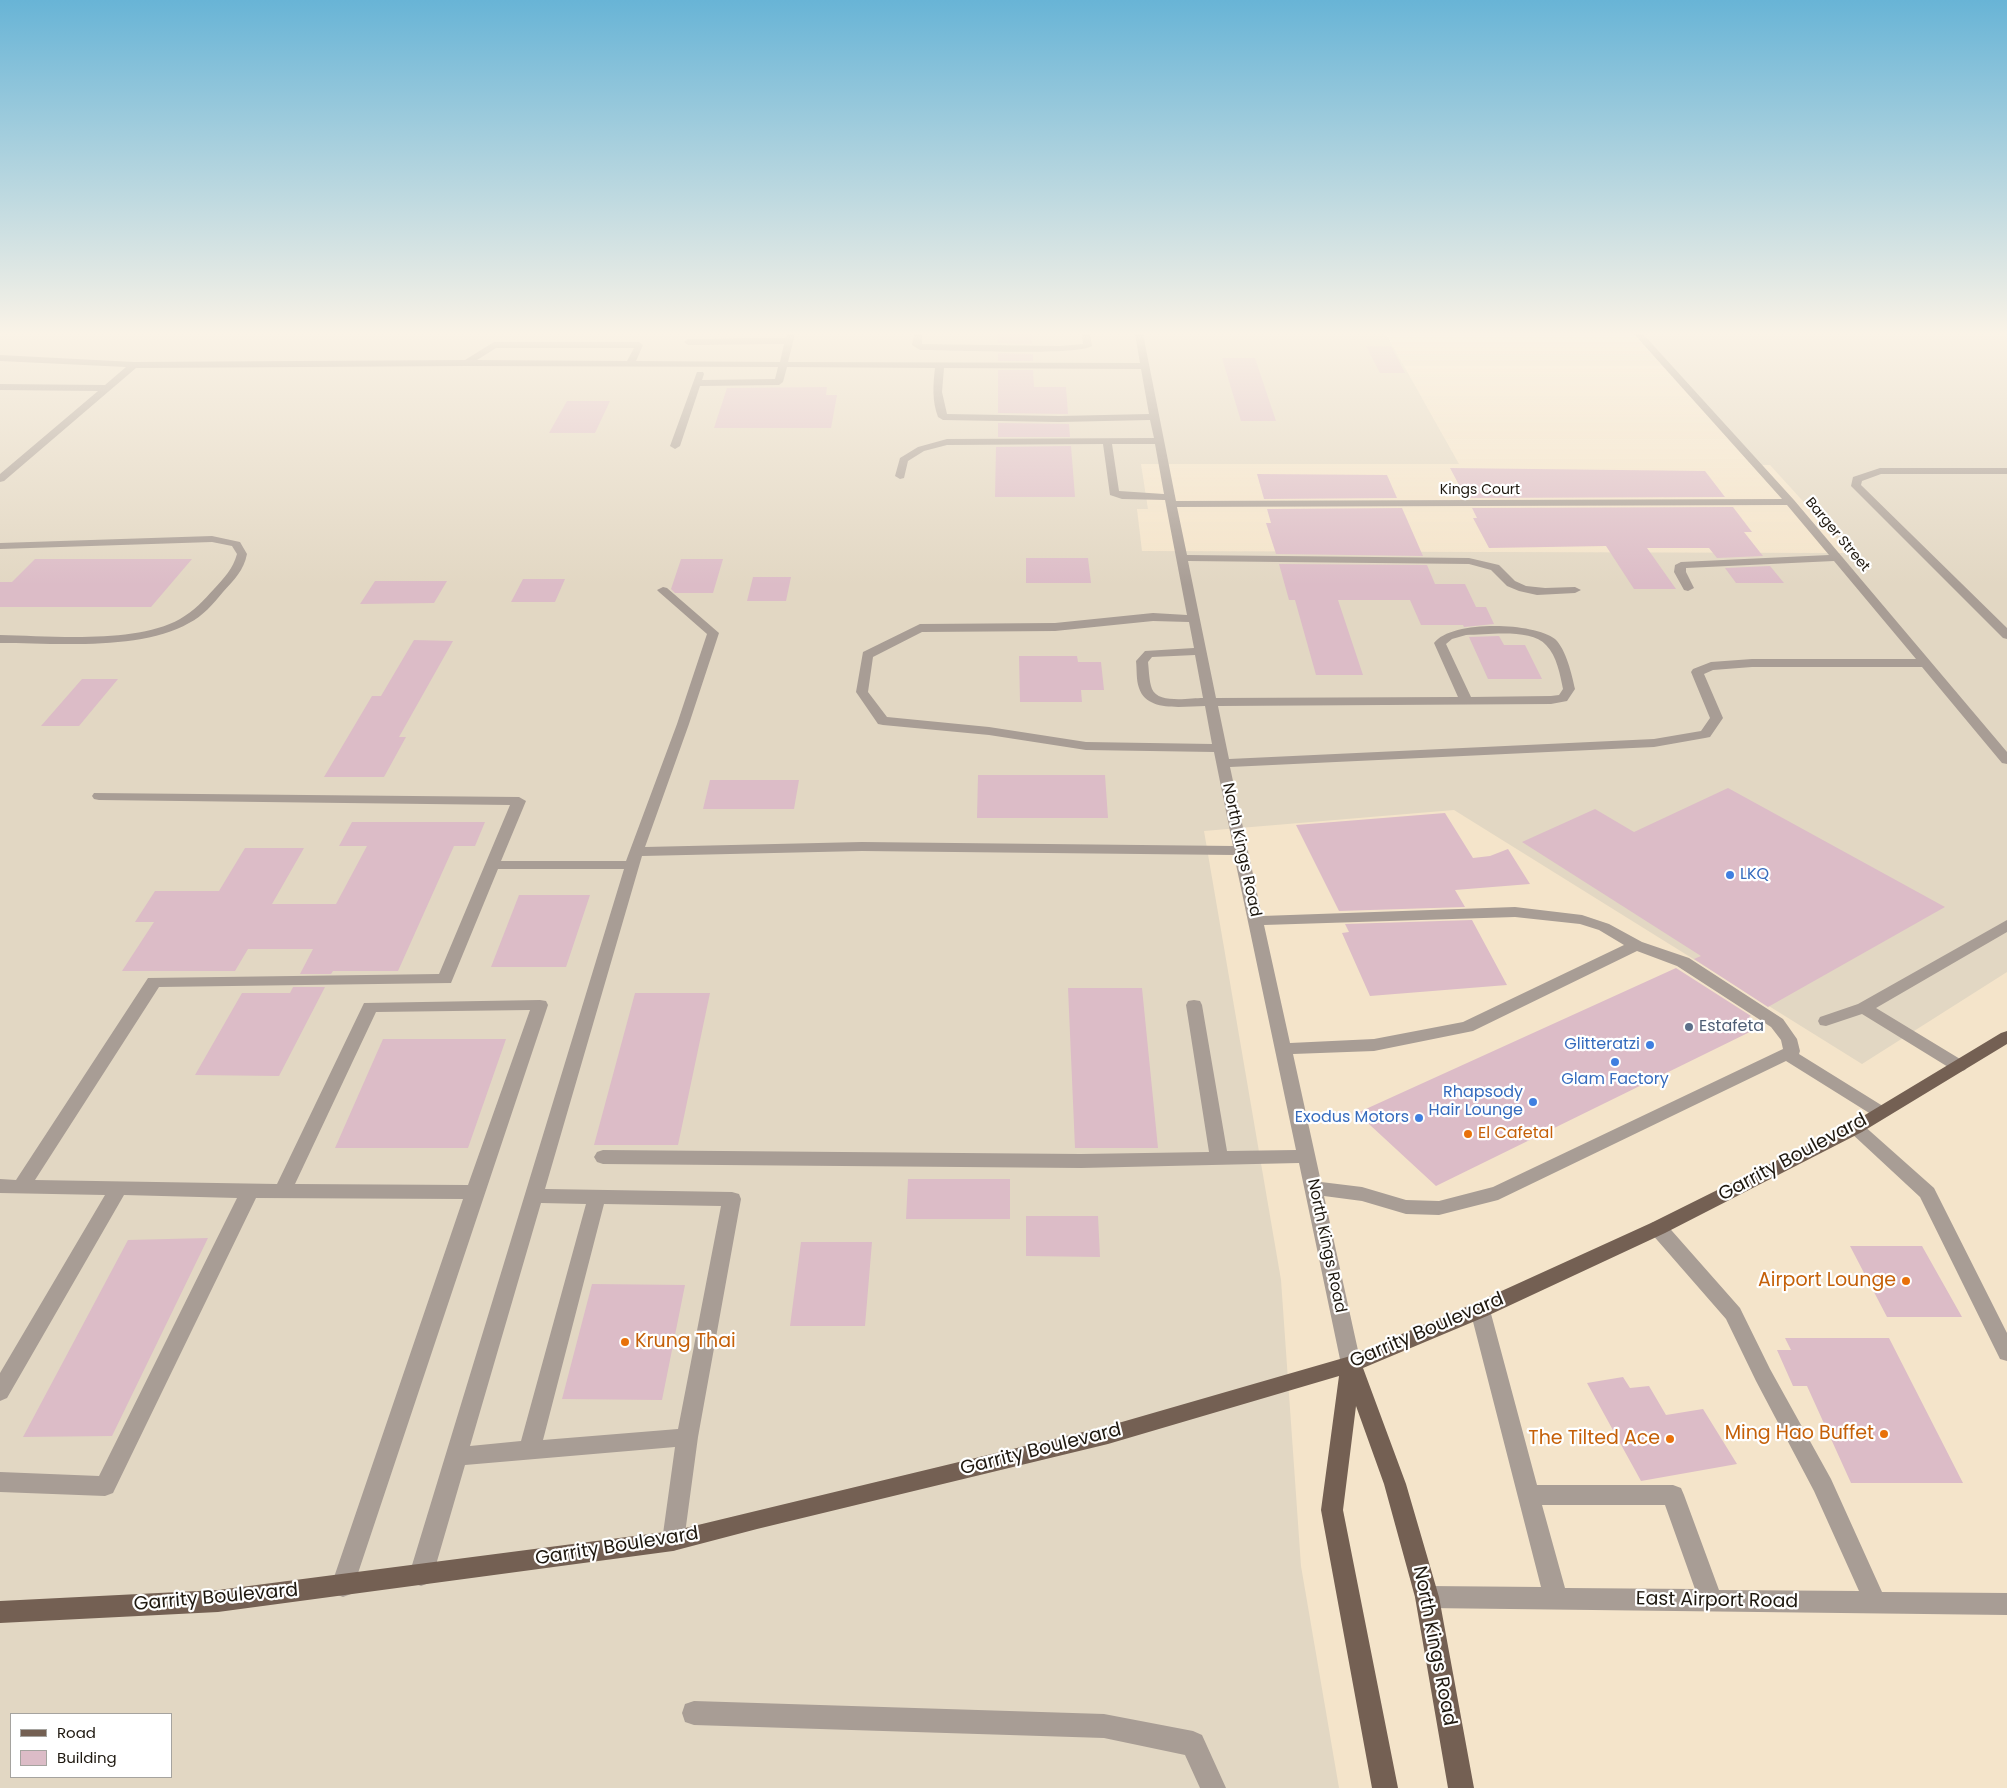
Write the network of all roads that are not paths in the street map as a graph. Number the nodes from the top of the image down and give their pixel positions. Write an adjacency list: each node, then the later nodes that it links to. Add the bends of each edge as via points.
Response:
1 (73, 417): 12 (street)
2 (685, 417): 9 (street)
3 (969, 417): 4 (street)
4 (1134, 417)
5 (1155, 417): 8 (street, North Kings Road)
6 (1713, 417): 14 (street, Barger Street)
7 (1107, 441): 8 (street); 11 (street, via 947,442 921,449 903,460); 13 (street, Kings Court, via 1114,492 1122,496)
8 (1159, 442): 13 (street, North Kings Road)
9 (675, 446)
10 (2007, 471): 22 (street, via 1880,471 1857,479 1856,486)
11 (900, 476)
12 (0, 479)
13 (1170, 501): 14 (street, Kings Court); 16 (street, North Kings Road)
14 (1790, 502): 17 (street, Barger Street)
15 (3, 543): 23 (street, via 212,539 236,544 242,554 239,566 203,609 178,624 144,634 105,638)
16 (1182, 558): 20 (street, via 1469,561 1502,571 1518,588 1532,591); 21 (street, North Kings Road)
17 (1838, 558): 18 (street, via 1681,565 1680,572); 25 (street, Barger Street)
18 (1688, 588)
19 (663, 590): 33 (street, via 713,633)
20 (1575, 590)
21 (1194, 619): 24 (street, North Kings Road); 28 (street, via 1153,617 1055,627 920,628 867,655 862,692 884,721 989,731 1086,746)
22 (2007, 636)
23 (0, 639)
24 (1200, 651): 27 (street, North Kings Road); 27 (street, via 1149,654 1142,661 1145,688 1151,698 1161,702)
25 (1925, 663): 29 (street, Barger Street); 30 (street, via 1711,666 1697,672 1717,718 1706,734 1654,743)
26 (1466, 700): 26 (street, via 1563,698 1569,689 1565,668 1552,643 1526,631 1465,631 1448,636 1440,643); 27 (street)
27 (1210, 702): 28 (street, North Kings Road)
28 (1220, 748): 30 (street, North Kings Road)
29 (2007, 760)
30 (1223, 763): 32 (street, North Kings Road)
31 (99, 796): 34 (street, via 519,801)
32 (1241, 852): 33 (street, via 752,846); 35 (street, North Kings Road)
33 (634, 859): 34 (street); 57 (street)
34 (492, 865): 51 (street, via 445,979 154,982)
35 (1256, 921): 37 (street, via 1515,912 1582,920 1604,927); 42 (street, North Kings Road)
36 (2007, 926): 39 (street)
37 (1636, 945): 42 (street, via 1467,1027 1374,1045); 43 (street, via 1683,962 1778,1023 1789,1039 1792,1051)
38 (1194, 1005): 49 (street)
39 (1864, 1008): 40 (street); 44 (street)
40 (1826, 1021)
41 (2007, 1037): 44 (main road, Garrity Boulevard)
42 (1283, 1049): 48 (street, North Kings Road)
43 (1787, 1054): 45 (street); 53 (street, via 1498,1193 1439,1208 1423,1208 1406,1207 1362,1194)
44 (1959, 1066): 45 (main road, Garrity Boulevard)
45 (1880, 1112): 46 (main road, Garrity Boulevard)
46 (1856, 1128): 59 (main road, Garrity Boulevard); 61 (street, via 1927,1193)
47 (603, 1156): 49 (street, via 1081,1161)
48 (1306, 1156): 49 (street); 53 (street, North Kings Road)
49 (1219, 1158)
50 (0, 1186): 51 (street)
51 (21, 1187): 52 (street)
52 (118, 1188): 54 (street); 63 (street)
53 (1313, 1188): 62 (street, North Kings Road)
54 (250, 1191): 55 (street); 67 (street, via 105,1486)
55 (283, 1191): 56 (street); 56 (street, via 370,1007 540,1006)
56 (475, 1192): 71 (street)
57 (534, 1196): 58 (street); 66 (street)
58 (597, 1197): 64 (street, via 732,1199); 65 (street)
59 (1658, 1228): 60 (main road, Garrity Boulevard); 75 (street, via 1733,1314 1823,1486)
60 (1480, 1310): 62 (main road, Garrity Boulevard); 68 (street)
61 (2007, 1353)
62 (1351, 1364): 69 (main road, Garrity Boulevard, via 1108,1435); 72 (main road, North Kings Road, via 1395,1484); 80 (main road, North Kings Road, via 1332,1510)
63 (0, 1392)
64 (687, 1437): 65 (street); 69 (street)
65 (530, 1449): 66 (street)
66 (457, 1456): 70 (street)
67 (0, 1482)
68 (1529, 1495): 73 (street); 74 (street, via 1674,1495)
69 (674, 1541): 70 (main road, Garrity Boulevard)
70 (421, 1575): 71 (main road, Garrity Boulevard)
71 (343, 1586): 77 (main road, Garrity Boulevard, via 218,1602)
72 (1427, 1597): 73 (street, East Airport Road); 81 (main road, North Kings Road)
73 (1556, 1599): 74 (street, East Airport Road)
74 (1711, 1601): 75 (street, East Airport Road)
75 (1874, 1602): 76 (street, East Airport Road)
76 (2007, 1604)
77 (0, 1612)
78 (694, 1713): 79 (street, via 1104,1726 1194,1744)
79 (1212, 1788)
80 (1385, 1788)
81 (1461, 1788)

